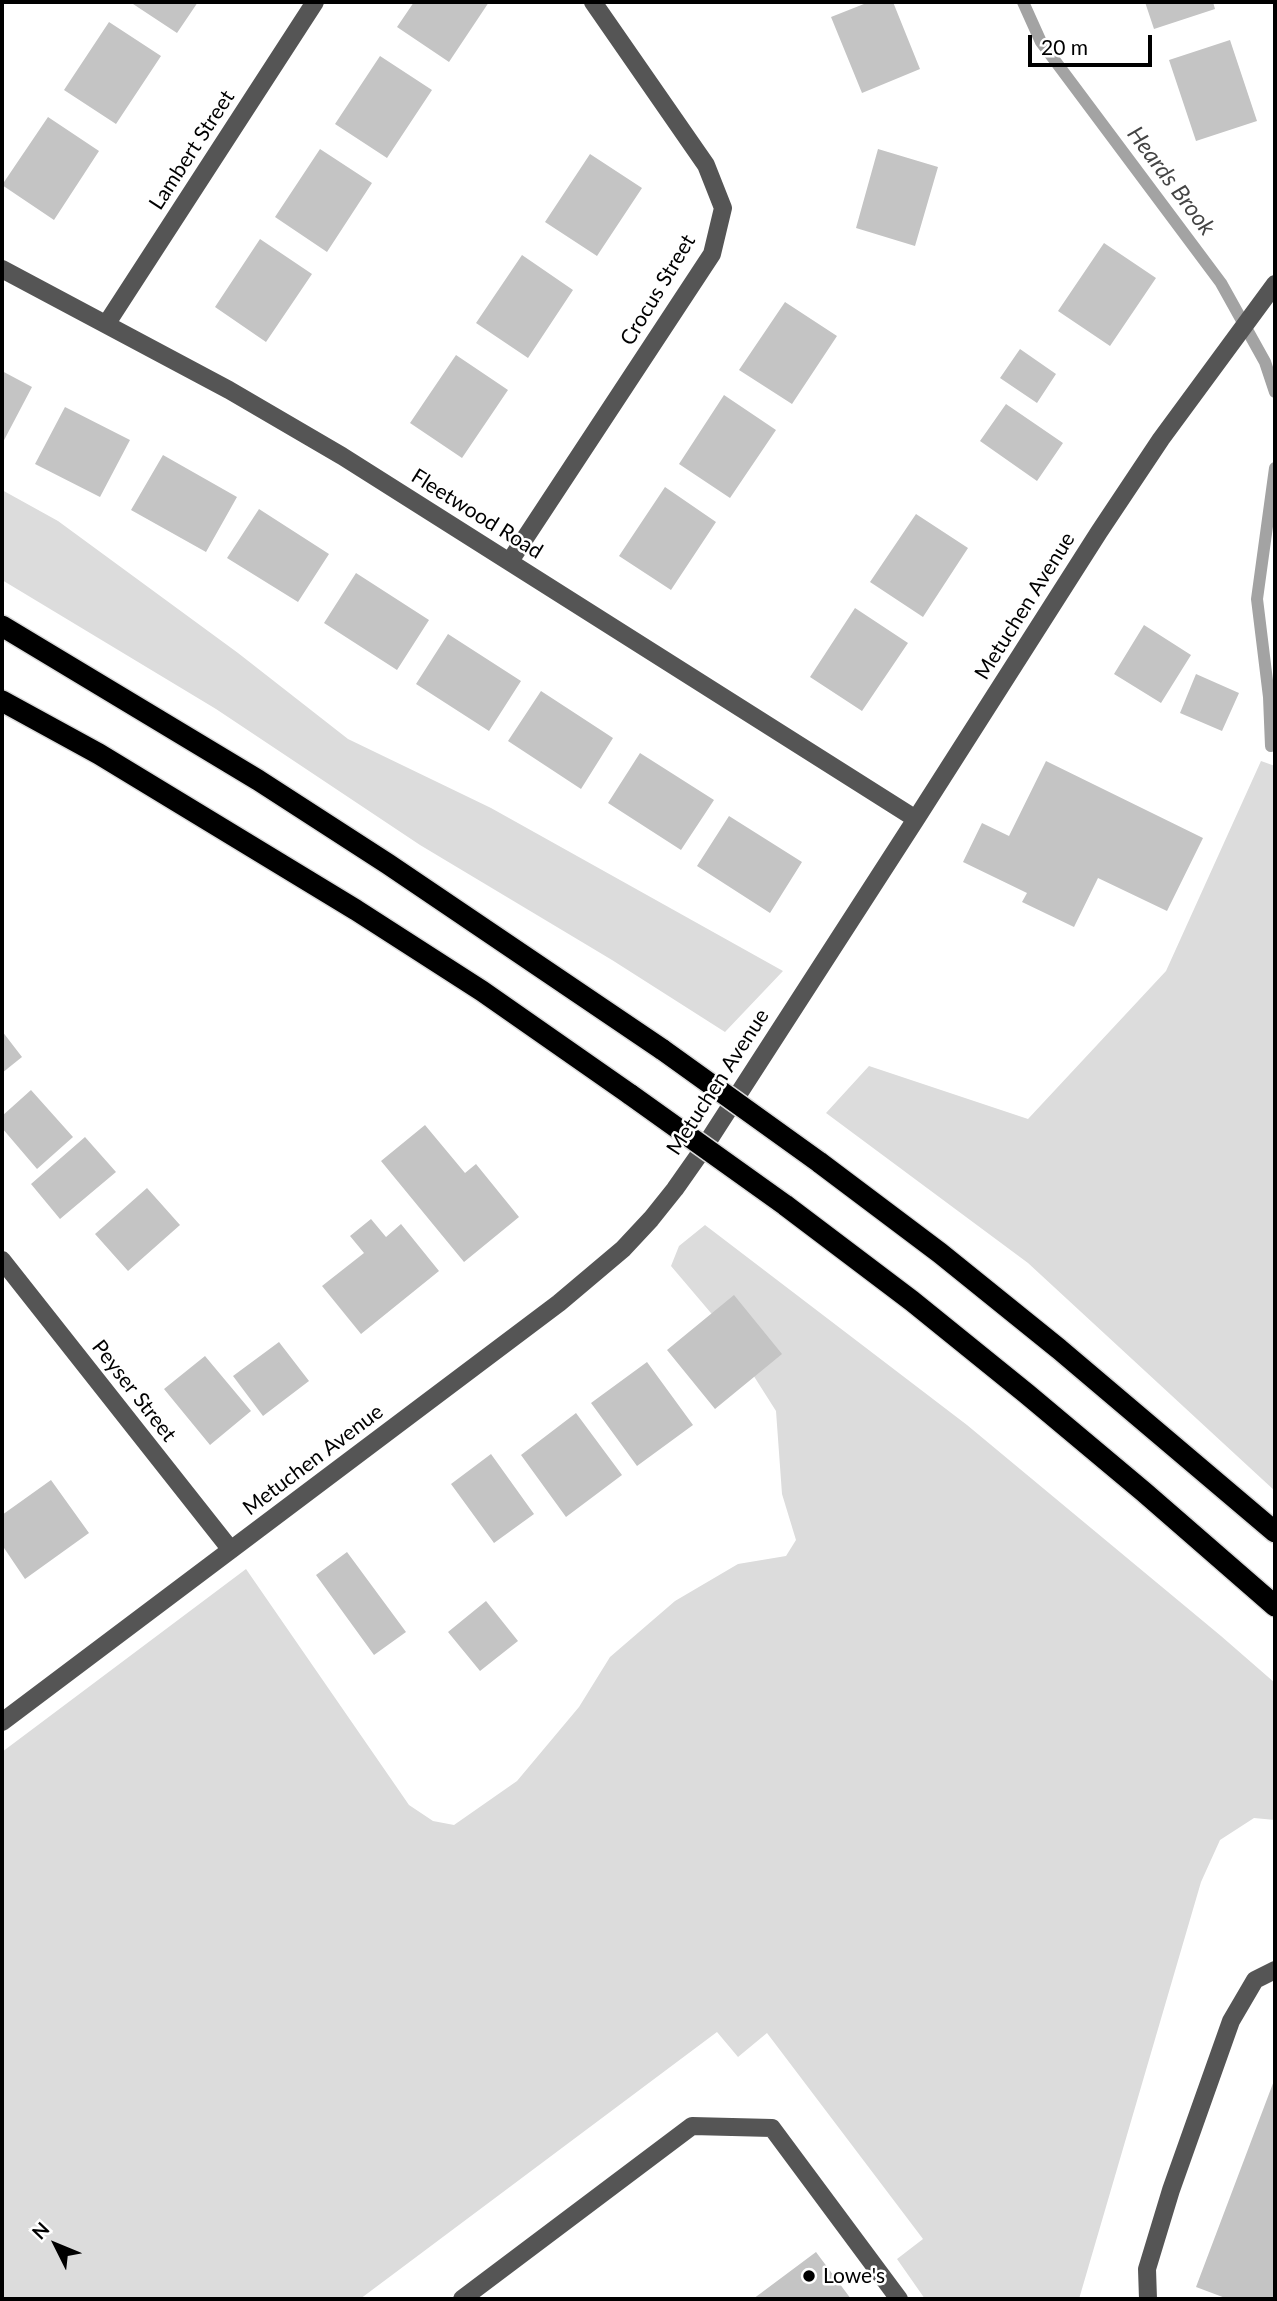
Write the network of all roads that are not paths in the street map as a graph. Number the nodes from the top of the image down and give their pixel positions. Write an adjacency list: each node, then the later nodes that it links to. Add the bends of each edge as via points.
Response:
1 (315, 2): 5 (street, Lambert Street)
2 (593, 2): 6 (street, Crocus Street, via 706,165 723,208 712,254)
3 (2, 269): 5 (street, Fleetwood Road)
4 (1275, 284): 9 (street, Metuchen Avenue, via 1099,531)
5 (107, 323): 6 (street, Fleetwood Road, via 342,456)
6 (510, 561): 9 (street, Fleetwood Road)
7 (2, 626): 11 (highway, bridge, via 269,787 663,1050 940,1253)
8 (2, 701): 13 (highway, bridge, via 111,760 356,910 631,1095 912,1301)
9 (916, 819): 12 (street, Metuchen Avenue, via 701,1152 642,1229 559,1303)
10 (2, 1260): 12 (street, Peyser Street)
11 (1275, 1532)
12 (231, 1550): 14 (street, Metuchen Avenue)
13 (1275, 1606)
14 (2, 1722)
15 (1275, 1970): 18 (street, via 1255,1980 1231,2021 1147,2269)
16 (461, 2299): 17 (street, via 692,2126 772,2128)
17 (899, 2299)
18 (1148, 2299)

